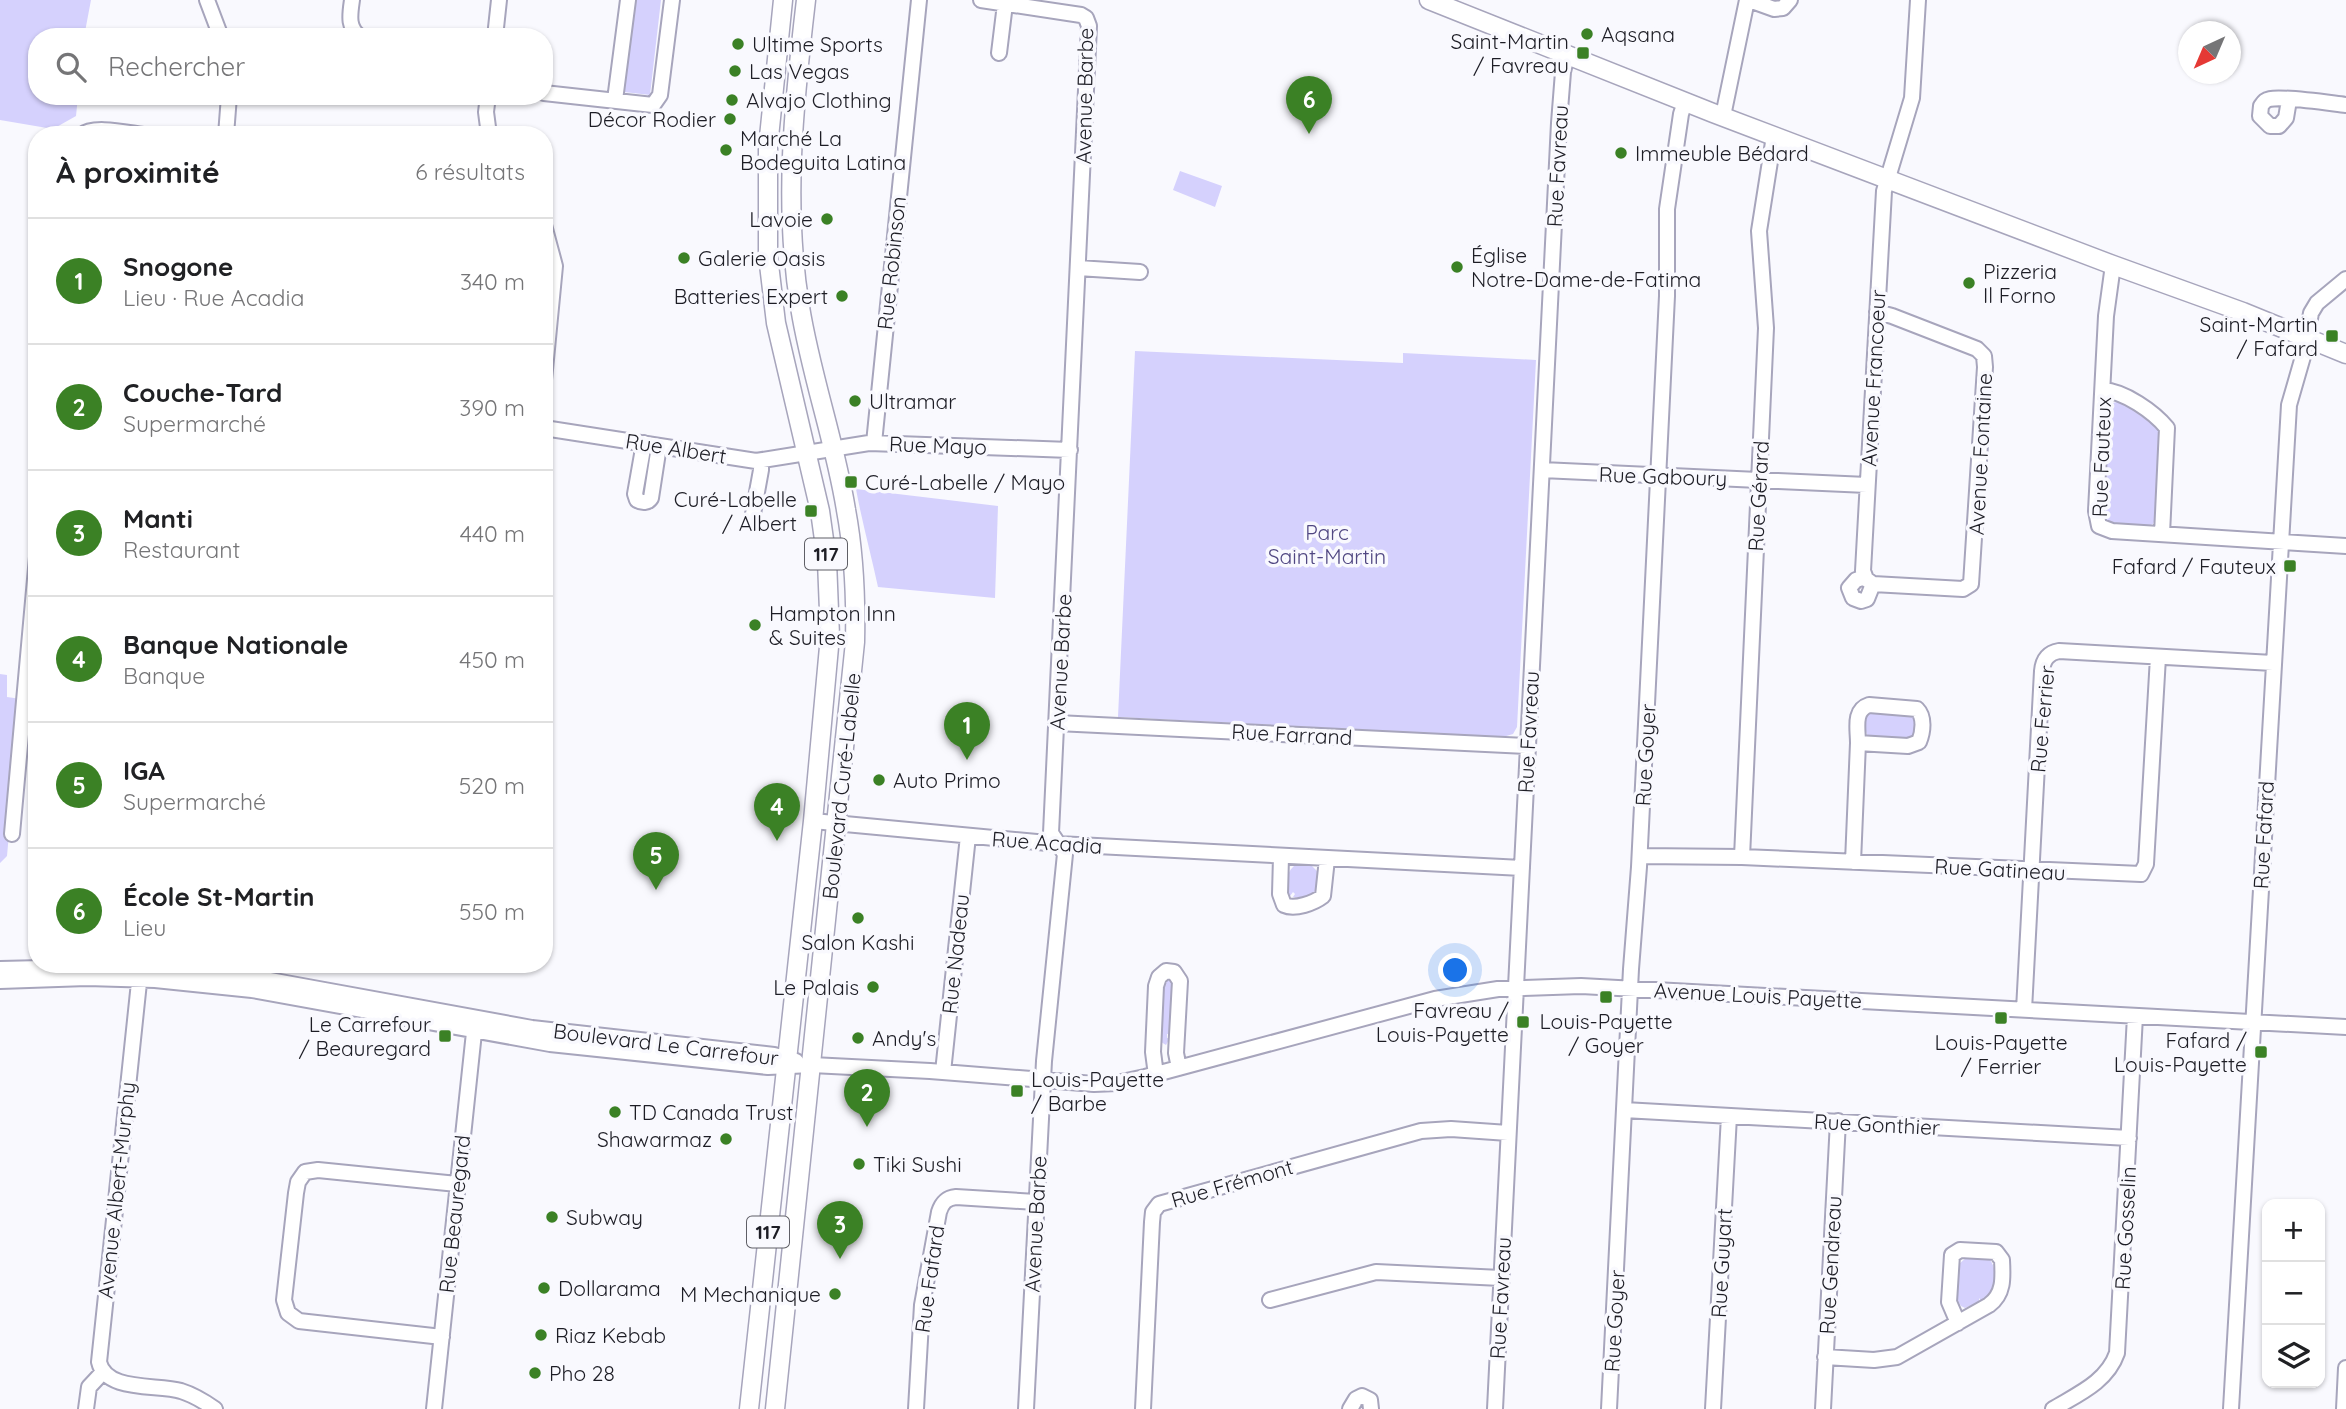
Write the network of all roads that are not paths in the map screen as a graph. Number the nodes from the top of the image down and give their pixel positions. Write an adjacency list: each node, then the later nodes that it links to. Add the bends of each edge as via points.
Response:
1 (207, 0): 15 (street)
2 (352, 0): 16 (street)
3 (499, 0): 17 (street)
4 (628, 0): 21 (street)
5 (672, 0): 21 (street, via 660,95 653,105)
6 (783, 0): 44 (main road, Boulevard Curé-Labelle / 117, via 768,147 767,238 776,323)
7 (806, 0): 42 (main road, Boulevard Curé-Labelle / 117, via 792,137 792,232 804,330)
8 (919, 0): 41 (street, Rue Robinson)
9 (981, 0): 14 (street, Avenue Barbe)
10 (1429, 0): 19 (main road)
11 (1748, 0): 12 (street, via 1774,9 1783,8); 27 (street)
12 (1790, 0)
13 (1918, 0): 31 (street, Avenue Francoeur, via 1912,98)
14 (1005, 4): 18 (street); 33 (street, Avenue Barbe, via 1081,15 1089,22)
15 (218, 28)
16 (353, 28)
17 (496, 28)
18 (999, 53)
19 (1567, 55): 23 (main road); 46 (street, Rue Favreau, via 1559,123)
20 (553, 94): 21 (street)
21 (615, 100)
22 (2289, 100): 24 (street)
23 (1685, 102): 27 (main road); 47 (street, Rue Goyer, via 1667,209)
24 (2346, 104)
25 (228, 105): 28 (street)
26 (487, 105): 29 (street)
27 (1723, 116): 30 (main road)
28 (227, 126)
29 (488, 126)
30 (1774, 136): 31 (main road); 48 (street, Rue Gérard, via 1759,231 1766,328)
31 (1887, 179): 32 (main road); 36 (street, Avenue Francoeur)
32 (2113, 265): 37 (main road); 39 (street, Rue Fauteux)
33 (1078, 268): 34 (street); 43 (street, Avenue Barbe)
34 (1140, 272)
35 (2346, 279): 37 (street, Rue Fafard, via 2317,303)
36 (1877, 312): 49 (street, Avenue Francoeur); 54 (street, Avenue Fontaine, via 1977,349 1984,356 1984,387 1971,584 1963,589)
37 (2306, 336): 38 (main road); 52 (street, Rue Fafard, via 2288,405)
38 (2346, 354)
39 (2103, 390): 51 (street, via 2125,395 2167,428); 51 (street, Rue Fauteux, via 2096,522 2108,531)
40 (553, 429): 45 (street, Rue Albert)
41 (874, 443): 42 (street, Rue Mayo); 43 (street, Rue Mayo)
42 (833, 449): 44 (street, Rue Mayo); 62 (main road, Boulevard Curé-Labelle / 117, via 850,532 856,619)
43 (1070, 450): 58 (street, Avenue Barbe)
44 (807, 454): 45 (street, Rue Albert); 61 (main road, Boulevard Curé-Labelle / 117, via 824,536 830,622)
45 (761, 461): 50 (street)
46 (1542, 470): 47 (street, Rue Gaboury); 60 (street, Rue Favreau)
47 (1658, 476): 48 (street, Rue Gaboury); 66 (street, Rue Goyer)
48 (1759, 480): 49 (street, Rue Gaboury); 68 (street, Rue Gérard)
49 (1867, 485): 54 (street, Avenue Francoeur)
50 (753, 514)
51 (2162, 534): 52 (street, Rue Fauteux)
52 (2281, 541): 53 (street, Rue Fauteux); 56 (street, Rue Fafard)
53 (2346, 546)
54 (1868, 580)
55 (2158, 657): 56 (street, Rue Ferrier); 72 (street, Rue Ferrier, via 2059,652 2047,657 2042,671); 72 (street, Rue Gatineau, via 2146,869 2130,875)
56 (2273, 663): 83 (street, Rue Fafard)
57 (28, 702): 63 (street)
58 (1057, 723): 60 (street, Rue Farrand); 65 (street, Avenue Barbe, via 1051,833)
59 (1858, 743): 59 (street, via 1914,745 1921,737 1921,713 1912,708 1865,706 1859,712); 70 (street)
60 (1527, 746): 71 (street, Rue Favreau)
61 (813, 821): 62 (street, Rue Acadia); 86 (main road, Boulevard Curé-Labelle / 117)
62 (838, 823): 64 (street, Rue Acadia); 87 (main road, Boulevard Curé-Labelle / 117)
63 (12, 834)
64 (968, 836): 65 (street, Rue Acadia); 89 (street, Rue Nadeau)
65 (1058, 844): 67 (street, Rue Acadia); 91 (street, Avenue Barbe, via 1065,855)
66 (1640, 856): 68 (street, Rue Gatineau); 80 (street, Rue Goyer)
67 (1281, 857): 69 (street, Rue Acadia); 69 (street, via 1280,894 1284,905 1292,908 1323,895)
68 (1742, 857): 70 (street, Rue Gatineau)
69 (1327, 859): 71 (street, Rue Acadia)
70 (1853, 862): 72 (street, Rue Gatineau)
71 (1522, 868): 79 (street, Rue Favreau)
72 (2031, 871): 81 (street, Rue Ferrier)
73 (0, 969): 74 (street, Boulevard Le Carrefour)
74 (28, 969)
75 (102, 973): 78 (street, Boulevard Le Carrefour)
76 (140, 973): 105 (street, Avenue Albert-Murphy, via 99,1353)
77 (157, 973): 84 (street, Boulevard Le Carrefour)
78 (0, 981)
79 (1516, 988): 80 (street, Avenue Louis Payette); 88 (street, Avenue Louis Payette, via 1414,1004); 95 (street, Rue Favreau)
80 (1631, 989): 81 (street, Avenue Louis Payette); 92 (street, Rue Goyer)
81 (2024, 1010): 82 (street, Avenue Louis Payette)
82 (2135, 1016): 83 (street, Avenue Louis Payette); 96 (street, Rue Gosselin)
83 (2252, 1022): 85 (street, Avenue Louis Payette); 121 (street, Rue Fafard)
84 (474, 1025): 86 (street, Boulevard Le Carrefour, via 774,1055); 97 (street, Rue Beauregard)
85 (2346, 1027)
86 (786, 1063): 87 (street, Boulevard Le Carrefour); 106 (main road, Boulevard Curé-Labelle / 117)
87 (812, 1065): 89 (street, Avenue Louis Payette); 110 (main road, Boulevard Curé-Labelle / 117)
88 (1179, 1068): 90 (street, Avenue Louis Payette); 90 (street, via 1180,981 1174,972 1166,971 1156,986 1153,1052)
89 (943, 1072): 91 (street, Avenue Louis Payette)
90 (1157, 1075): 91 (street, Avenue Louis Payette, via 1110,1084)
91 (1043, 1081): 98 (street, Avenue Barbe)
92 (1624, 1110): 93 (street, Rue Gonthier); 117 (street, Rue Goyer)
93 (1729, 1116): 94 (street, Rue Gonthier); 118 (street, Rue Guyart)
94 (1838, 1121): 96 (street, Rue Gonthier); 103 (street, Rue Gendreau)
95 (1508, 1133): 99 (street, Rue Favreau); 113 (street, Rue Frémont, via 1421,1131 1159,1204 1152,1222)
96 (2129, 1138): 120 (street, Rue Gosselin, via 2117,1353 2100,1380)
97 (457, 1184): 102 (street, Rue Beauregard); 102 (street, via 305,1172 296,1193 284,1300 288,1313 299,1321)
98 (1035, 1202): 111 (street, Rue Fafard, via 953,1197 941,1207 922,1305); 112 (street, Avenue Barbe)
99 (1500, 1278): 100 (street, via 1376,1272); 116 (street, Rue Favreau)
100 (1269, 1300)
101 (1958, 1323): 101 (street, via 1999,1296 2003,1264 1996,1252 1960,1250 1952,1255 1949,1302); 103 (street, via 1892,1359)
102 (442, 1337): 109 (street, Rue Beauregard)
103 (1825, 1357): 119 (street, Rue Gendreau)
104 (2346, 1368): 122 (street)
105 (103, 1372): 107 (street, via 89,1387); 108 (street, via 117,1382 183,1392)
106 (754, 1405)
107 (86, 1409)
108 (215, 1409)
109 (434, 1409)
110 (775, 1409)
111 (916, 1409)
112 (1026, 1409)
113 (1143, 1409)
114 (1350, 1409): 115 (street, via 1362,1396 1370,1400)
115 (1371, 1409)
116 (1494, 1409)
117 (1609, 1409)
118 (1713, 1409)
119 (1823, 1409)
120 (2053, 1409)
121 (2231, 1409)
122 (2344, 1409)

